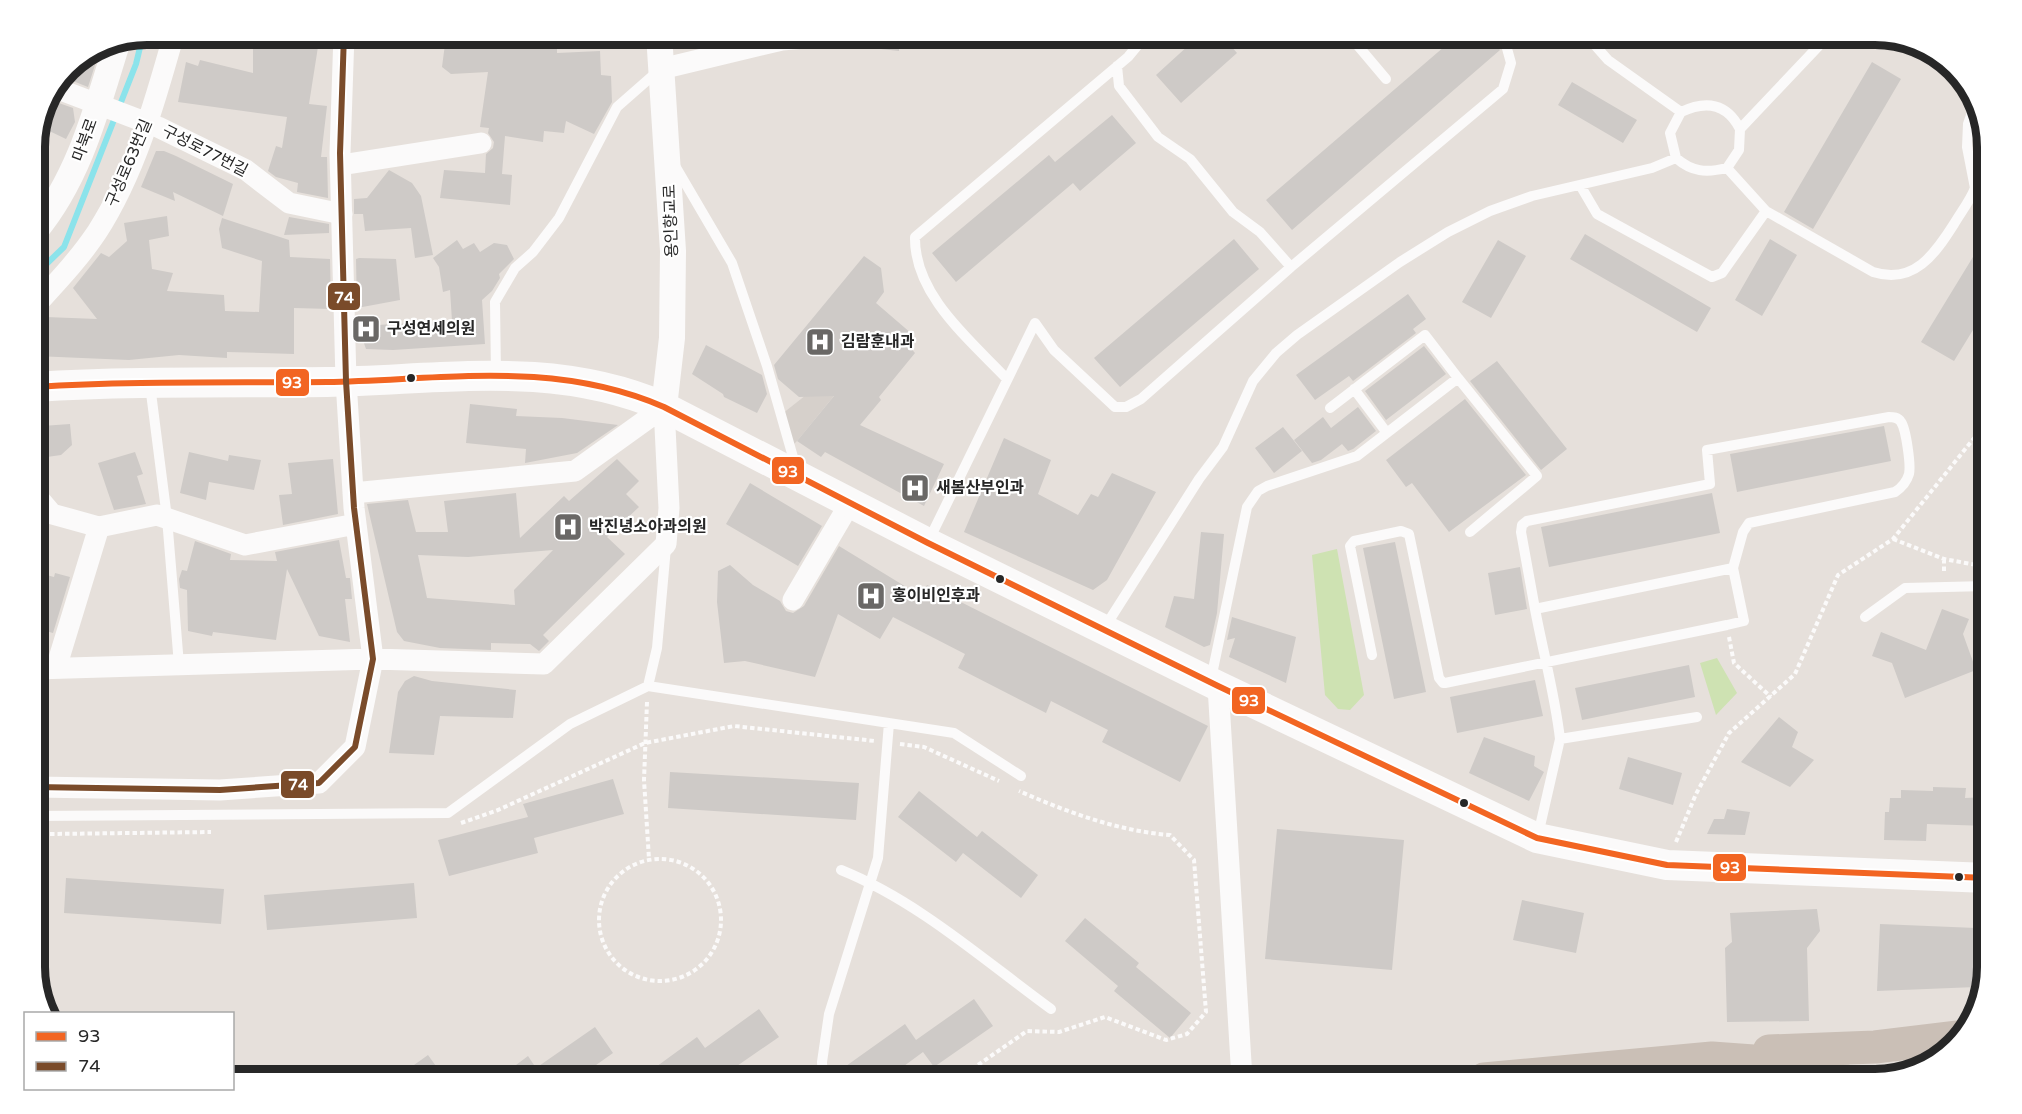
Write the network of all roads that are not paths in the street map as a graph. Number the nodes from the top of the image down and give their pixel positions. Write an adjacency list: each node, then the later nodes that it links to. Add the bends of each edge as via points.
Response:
1 (171, 45): 18 (street, 구성로63번길)
2 (344, 45): 23 (street)
3 (660, 45): 12 (street, 용인향교로)
4 (761, 45): 12 (street)
5 (1137, 45): 11 (lane)
6 (1357, 45): 13 (lane)
7 (1506, 45): 29 (lane, via 1511,63 1503,88)
8 (1595, 45): 16 (lane, via 1608,60)
9 (1820, 45): 19 (lane)
10 (115, 51): 15 (street, 마북로)
11 (1117, 66): 29 (lane, via 1119,86 1158,137 1190,159 1233,212 1260,232); 33 (lane, via 915,237 915,257 935,300)
12 (661, 69): 21 (street, 용인향교로); 31 (lane, via 617,107 559,218 515,268 495,302)
13 (1386, 79)
14 (63, 91): 15 (street, 구성로77번길)
15 (98, 105): 18 (street, 구성로77번길); 28 (street, 마북로, via 70,180)
16 (1681, 112): 19 (lane, via 1703,104 1715,105 1726,110); 22 (lane, via 1670,133)
17 (1972, 113): 26 (lane, via 1967,147 1975,188 1935,252 1916,269 1894,276 1874,272)
18 (147, 123): 27 (street, 구성로77번길, via 246,170 289,203); 30 (street, 구성로63번길, via 122,188 97,232)
19 (1740, 129): 24 (lane, via 1739,150)
20 (481, 143): 23 (street)
21 (668, 153): 38 (street, 용인향교로, via 672,338); 41 (lane, via 732,263 776,395)
22 (1676, 158): 24 (lane, via 1698,171); 25 (lane, via 1653,168)
23 (341, 165): 27 (street)
24 (1727, 168): 26 (lane)
25 (1580, 185): 26 (lane, via 1597,214 1712,277 1722,273); 56 (lane, via 1490,211 1449,232 1361,288 1276,353 1253,381 1223,447)
26 (1766, 211)
27 (342, 214): 34 (street)
28 (45, 216)
29 (1291, 267): 33 (lane, via 1141,399 1126,407 1115,407 1101,397 1054,350 1035,322)
30 (45, 295)
31 (496, 375): 34 (main road); 38 (main road, via 584,381 629,392)
32 (1458, 378): 37 (lane, via 1425,335); 40 (lane); 48 (lane, via 1537,476)
33 (1007, 379): 49 (lane)
34 (346, 381): 35 (main road); 42 (street)
35 (150, 384): 36 (main road); 45 (lane)
36 (45, 387)
37 (1354, 389): 39 (lane); 40 (lane)
38 (664, 407): 41 (main road); 42 (street, via 575,471); 50 (street, via 669,508)
39 (1329, 408)
40 (1387, 433): 63 (lane, via 1357,456 1276,483 1251,499)
41 (798, 477): 43 (main road)
42 (353, 493): 46 (street)
43 (850, 503): 49 (main road); 53 (street)
44 (45, 506): 47 (street, via 52,514)
45 (167, 518): 46 (street, via 245,545); 47 (street, via 157,515); 60 (lane)
46 (356, 524): 58 (street)
47 (99, 527): 61 (street)
48 (1470, 532)
49 (928, 543): 56 (main road)
50 (666, 544): 58 (street, via 544,664); 64 (lane, via 657,648)
51 (1733, 568): 54 (lane); 54 (lane, via 1749,523 1900,489 1909,475 1910,464 1902,422 1889,417 1707,450 1710,484 1527,521 1521,532); 59 (lane, via 1744,621)
52 (1977, 586): 55 (lane, via 1905,588)
53 (793, 600)
54 (1535, 609): 59 (lane)
55 (1865, 618)
56 (1104, 630): 63 (main road)
57 (1372, 655): 59 (lane, via 1351,542 1404,531 1410,537 1441,682)
58 (373, 659): 60 (street); 69 (street, via 355,747 319,783 220,790)
59 (1545, 662): 67 (lane)
60 (178, 664): 61 (street)
61 (56, 668): 62 (street)
62 (45, 669)
63 (1214, 684): 71 (main road); 79 (street)
64 (648, 686): 66 (lane); 70 (lane, via 570,724 448,813)
65 (1697, 717): 67 (lane)
66 (890, 723): 68 (lane, via 954,733); 74 (lane, via 878,858)
67 (1560, 739): 71 (lane)
68 (1021, 776)
69 (45, 787)
70 (45, 816)
71 (1537, 838): 73 (main road, via 1667,865)
72 (841, 870): 74 (lane)
73 (1977, 878)
74 (871, 882): 75 (lane); 78 (lane, via 829,1014)
75 (1051, 1009)
76 (1948, 1038): 77 (highway)
77 (1712, 1058): 80 (highway); 81 (highway, via 1767,1062)
78 (822, 1069)
79 (1241, 1069)
80 (1598, 1069)
81 (1796, 1069)

